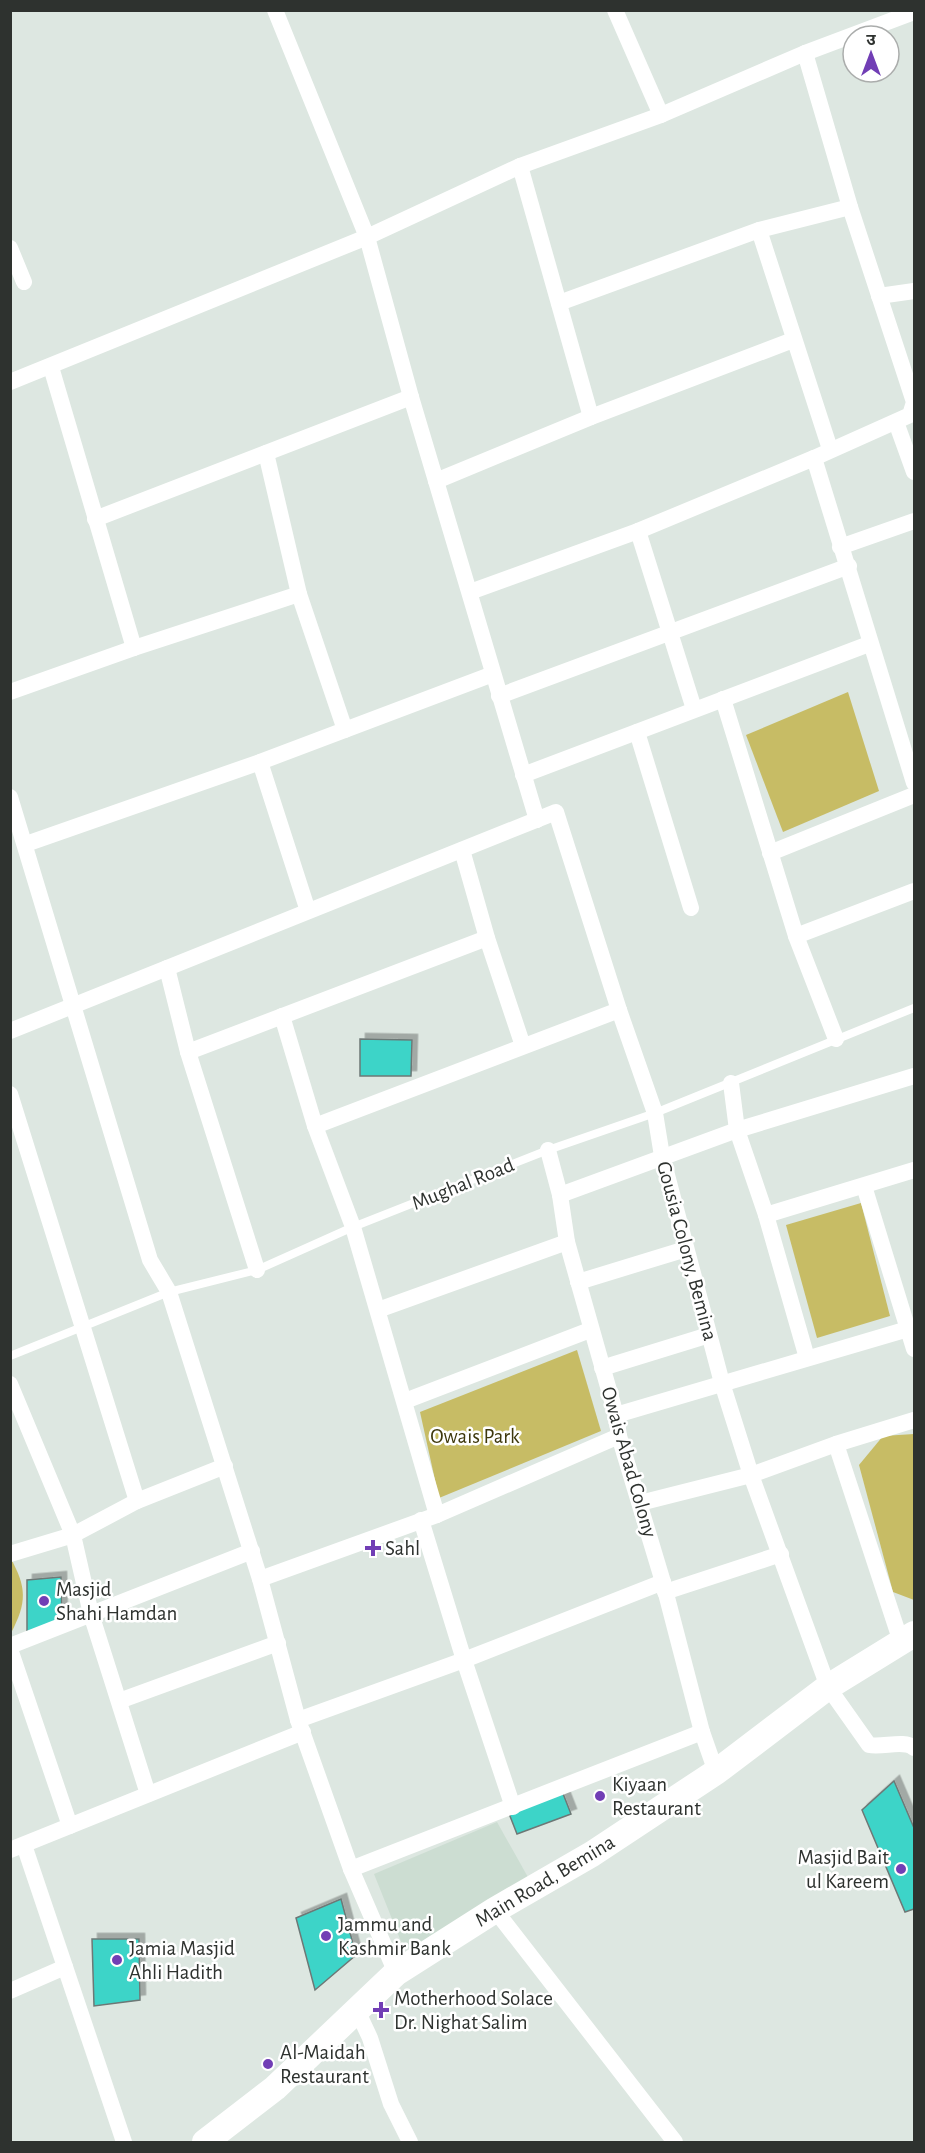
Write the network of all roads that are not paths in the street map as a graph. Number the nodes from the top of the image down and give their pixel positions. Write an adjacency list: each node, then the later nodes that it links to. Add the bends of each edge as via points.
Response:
1 (275, 10): 9 (street)
2 (615, 10): 5 (street)
3 (915, 12): 4 (street)
4 (805, 53): 5 (street); 7 (street)
5 (661, 115): 6 (street)
6 (520, 166): 9 (street); 14 (street)
7 (850, 207): 8 (street); 13 (street)
8 (759, 230): 14 (street); 15 (street)
9 (367, 237): 16 (street); 18 (street)
10 (10, 248): 11 (street)
11 (24, 282)
12 (915, 291): 13 (street)
13 (879, 296): 20 (street, via 914,402 910,415)
14 (559, 303): 19 (street)
15 (793, 340): 19 (street); 21 (street)
16 (51, 367): 17 (street); 26 (street)
17 (10, 382)
18 (411, 397): 22 (street); 25 (street)
19 (591, 417): 25 (street)
20 (896, 422): 21 (street); 24 (street)
21 (830, 449): 23 (street)
22 (266, 453): 26 (street); 32 (street)
23 (814, 458): 28 (street); 29 (street)
24 (915, 472)
25 (436, 481): 31 (street)
26 (95, 519): 35 (street)
27 (915, 521): 29 (street)
28 (638, 531): 31 (street); 33 (street)
29 (840, 546): 30 (street)
30 (849, 566): 33 (street); 34 (street)
31 (470, 591): 36 (street)
32 (299, 594): 35 (street); 41 (street)
33 (671, 633): 38 (street); 40 (street)
34 (869, 644): 39 (street); 45 (street)
35 (135, 648): 37 (street)
36 (493, 675): 38 (street); 41 (street)
37 (10, 692)
38 (500, 696): 44 (street)
39 (723, 699): 40 (street); 52 (street)
40 (693, 710): 42 (street)
41 (345, 730): 43 (street)
42 (637, 732): 44 (street); 54 (street)
43 (260, 762): 50 (street); 55 (street)
44 (522, 775): 48 (street)
45 (915, 783)
46 (915, 795): 52 (street)
47 (10, 797): 49 (street)
48 (537, 819): 51 (street); 61 (street, Gousia Colony, Bemina, via 556,812)
49 (15, 826): 50 (street)
50 (26, 844): 59 (street)
51 (462, 850): 55 (street); 57 (street)
52 (770, 853): 56 (street)
53 (915, 891): 56 (street)
54 (691, 908)
55 (308, 911): 58 (street)
56 (796, 936): 64 (street)
57 (487, 938): 62 (street); 65 (street)
58 (166, 968): 59 (street); 66 (street)
59 (72, 1007): 63 (street); 85 (street, via 150,1260)
60 (915, 1008): 64 (lane, Mughal Road)
61 (619, 1010): 65 (street); 70 (street, Gousia Colony, Bemina)
62 (282, 1016): 66 (street); 72 (street)
63 (10, 1031)
64 (836, 1039): 68 (lane, Mughal Road)
65 (523, 1046): 72 (street)
66 (188, 1052): 83 (street)
67 (915, 1076): 73 (street)
68 (731, 1083): 70 (lane, Mughal Road); 73 (street)
69 (10, 1094): 71 (street)
70 (655, 1113): 74 (lane, Mughal Road); 75 (street, Gousia Colony, Bemina)
71 (15, 1126): 87 (street)
72 (315, 1126): 80 (street)
73 (737, 1130): 75 (street); 79 (street)
74 (548, 1150): 78 (street, Owais Abad Colony); 80 (lane, Mughal Road)
75 (662, 1156): 78 (street); 82 (street, Gousia Colony, Bemina)
76 (915, 1170): 77 (street)
77 (864, 1186): 79 (street); 88 (street)
78 (560, 1195): 81 (street, Owais Abad Colony)
79 (766, 1215): 93 (street)
80 (353, 1227): 83 (lane, Mughal Road); 86 (street)
81 (567, 1242): 84 (street, Owais Abad Colony); 86 (street)
82 (686, 1249): 84 (street); 90 (street, Gousia Colony, Bemina)
83 (257, 1270): 85 (lane, Mughal Road)
84 (578, 1282): 89 (street, Owais Abad Colony)
85 (169, 1292): 87 (lane, Mughal Road); 102 (street)
86 (378, 1310): 97 (street)
87 (83, 1326): 92 (lane, Mughal Road); 104 (street)
88 (908, 1329): 91 (street); 93 (street)
89 (590, 1330): 94 (street, Owais Abad Colony); 97 (street)
90 (709, 1335): 94 (street); 95 (street, Gousia Colony, Bemina)
91 (915, 1349)
92 (10, 1356)
93 (807, 1358): 95 (street)
94 (602, 1368): 98 (street, Owais Abad Colony)
95 (722, 1383): 98 (street); 103 (street, Gousia Colony, Bemina)
96 (10, 1384): 107 (street)
97 (405, 1401): 106 (street)
98 (616, 1415): 100 (street, Owais Abad Colony)
99 (915, 1420): 101 (street)
100 (619, 1436): 105 (street, Owais Abad Colony); 106 (street)
101 (836, 1444): 103 (street); 114 (street)
102 (225, 1466): 104 (street); 108 (street)
103 (751, 1474): 105 (street); 110 (street, Gousia Colony, Bemina)
104 (136, 1501): 107 (street)
105 (640, 1503): 112 (street, Owais Abad Colony)
106 (429, 1517): 111 (street); 117 (street)
107 (73, 1535): 109 (street); 113 (street)
108 (252, 1551): 111 (street); 113 (street)
109 (10, 1554)
110 (781, 1554): 112 (street); 118 (street, Gousia Colony, Bemina)
111 (260, 1579): 115 (street)
112 (664, 1587): 117 (street); 121 (street, Owais Abad Colony)
113 (91, 1614): 116 (street); 119 (street)
114 (908, 1638): 118 (main road, Main Road, Bemina)
115 (278, 1643): 119 (street); 120 (street)
116 (10, 1648): 126 (street)
117 (464, 1660): 120 (street); 125 (street)
118 (828, 1687): 122 (street, Gousia Colony, Bemina, via 868,1745 901,1744); 123 (main road, Main Road, Bemina)
119 (119, 1701): 124 (street)
120 (301, 1726): 124 (street); 128 (street)
121 (702, 1732): 123 (street, Owais Abad Colony); 125 (street)
122 (915, 1748)
123 (716, 1772): 129 (main road, Main Road, Bemina, via 592,1854)
124 (148, 1794): 126 (street)
125 (513, 1808): 128 (street)
126 (69, 1826): 127 (street)
127 (17, 1848): 130 (street)
128 (351, 1869): 131 (street)
129 (495, 1910): 131 (main road, Main Road, Bemina); 137 (street)
130 (65, 1967): 132 (street); 134 (street)
131 (396, 1973): 133 (main road, Main Road, Bemina)
132 (10, 1991)
133 (357, 2010): 135 (main road, Main Road, Bemina, via 275,2088); 136 (street, via 391,2104)
134 (124, 2142)
135 (205, 2142)
136 (410, 2142)
137 (675, 2142)

